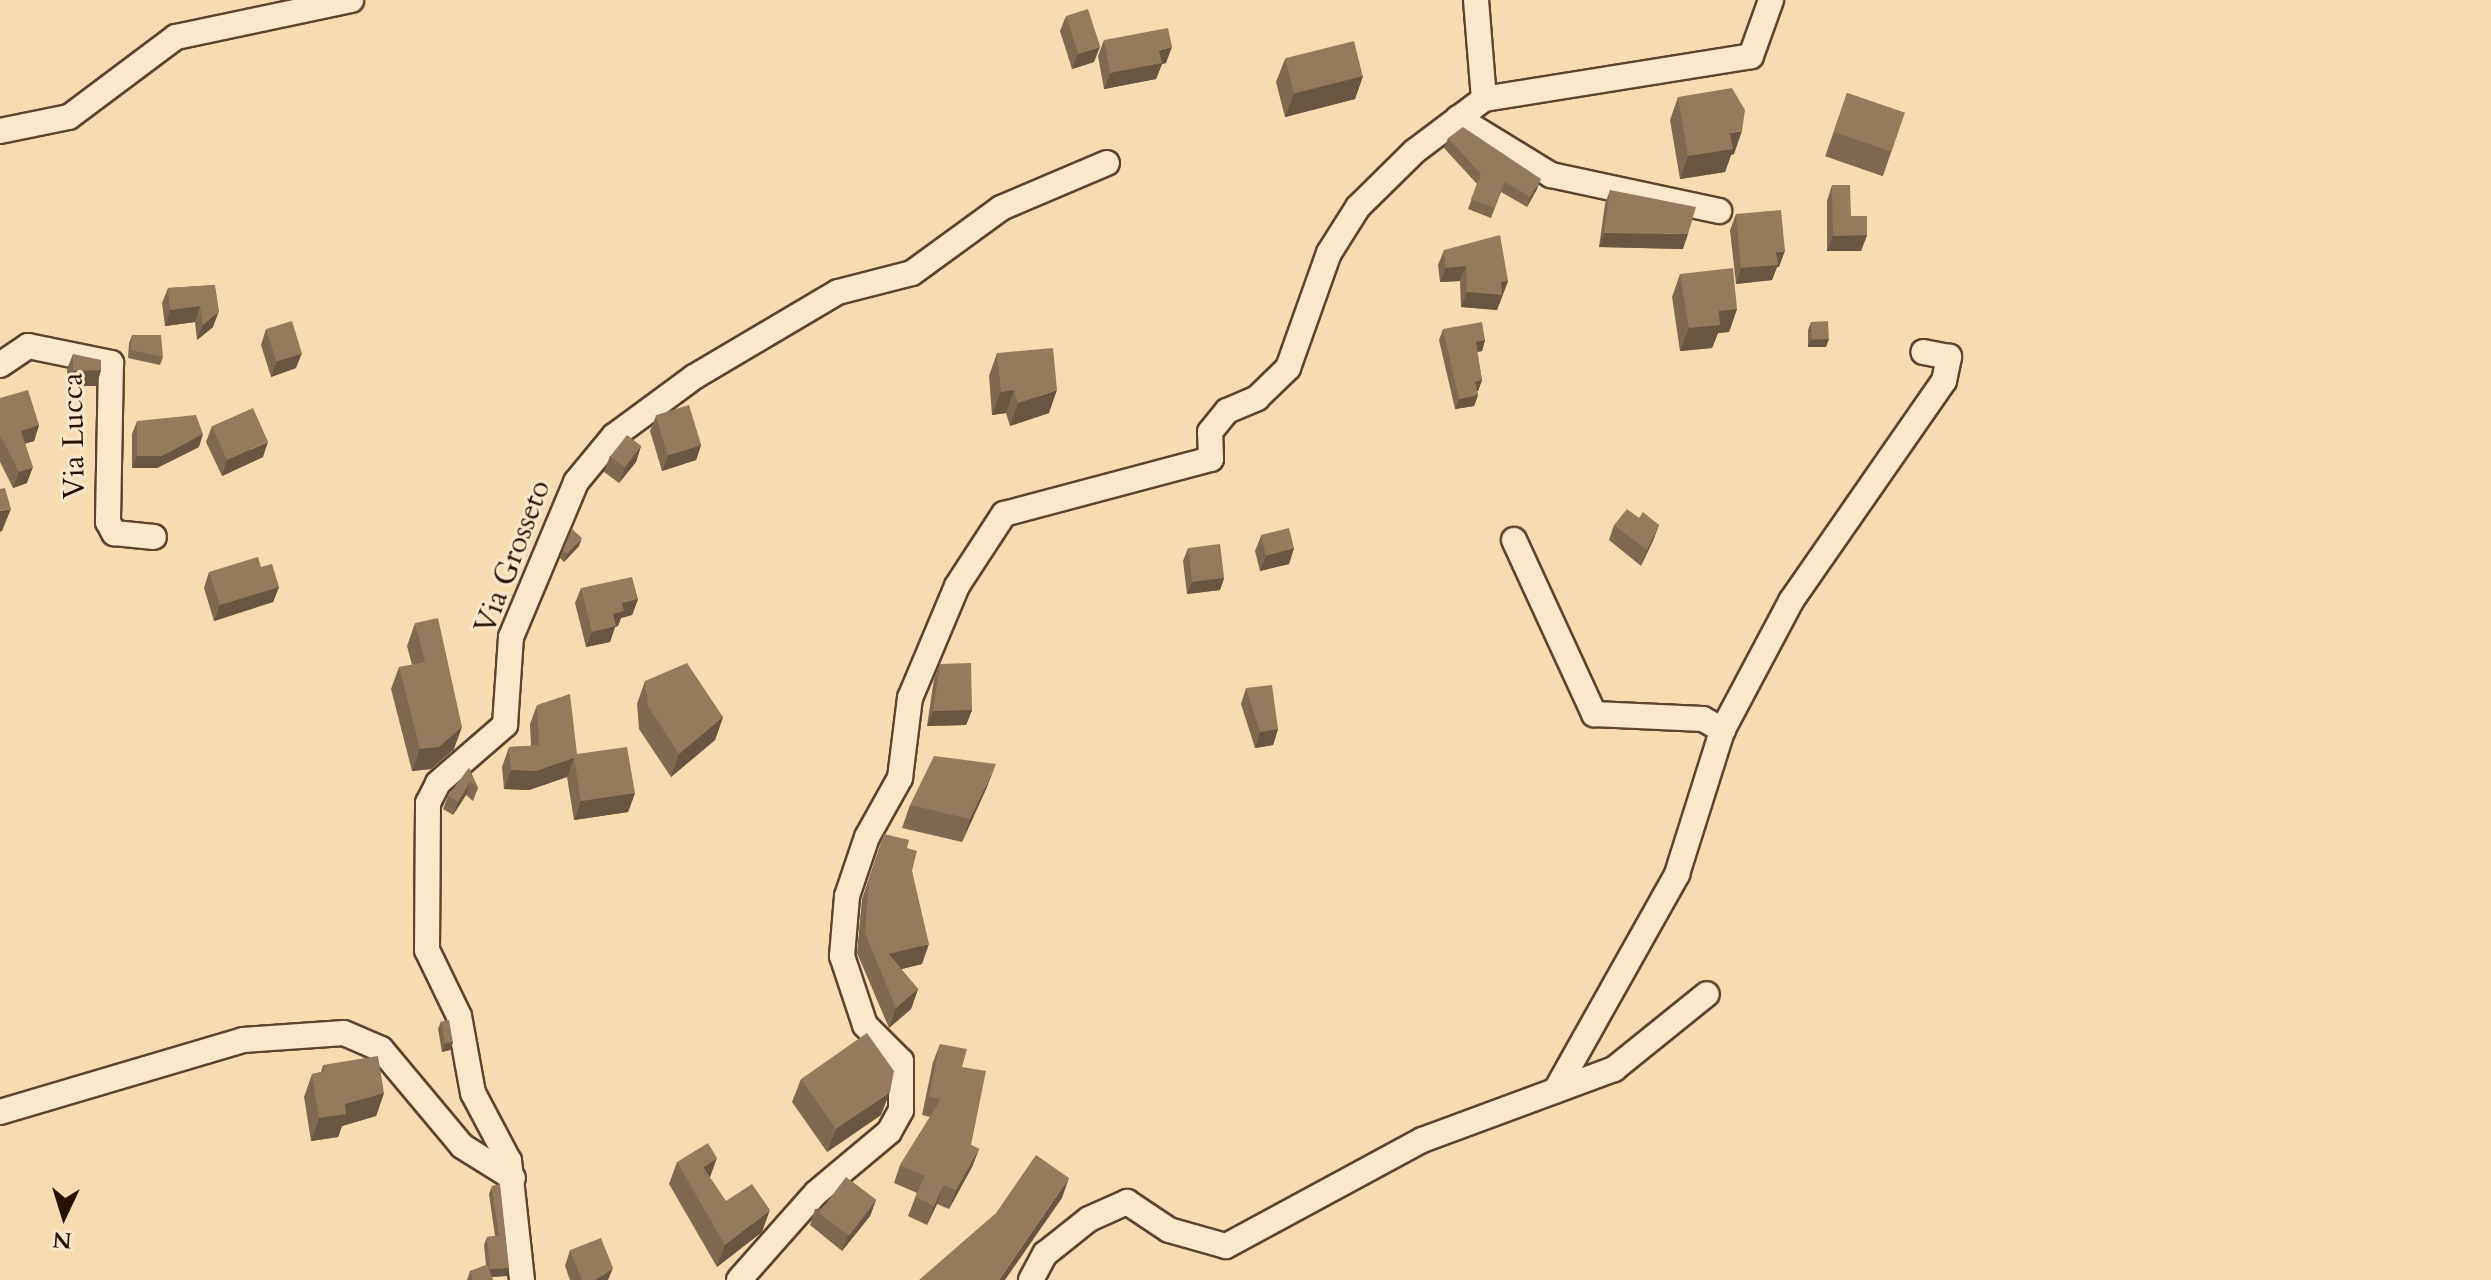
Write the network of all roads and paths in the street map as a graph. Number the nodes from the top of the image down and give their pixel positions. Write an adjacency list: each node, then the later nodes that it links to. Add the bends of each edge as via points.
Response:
1 (351, 0): 6 (street, via 176,37 69,117)
2 (1476, 0): 4 (street)
3 (1771, 0): 4 (street, via 1751,56)
4 (1484, 99): 5 (street)
5 (1458, 118): 8 (street, via 1551,175); 19 (street, via 1358,207 1329,253 1288,368 1257,398 1227,411 1210,432 1211,459 1004,514 957,586 910,698 900,778 867,837 847,896 842,956 865,1025 901,1061 901,1110 882,1139 816,1193)
6 (0, 131)
7 (1107, 163): 17 (street, Via Grosseto, via 991,214 912,273 838,292 694,377 614,436 576,482 511,637 505,725 438,783 428,803 427,950 459,1016 473,1093)
8 (1719, 211)
9 (1923, 352): 13 (street, via 1949,357 1944,381 1825,545)
10 (0, 365): 11 (street, Via Lucca, via 28,346 111,363 108,522 114,533)
11 (154, 537)
12 (1514, 540): 13 (street, via 1594,714 1703,719)
13 (1723, 730): 15 (street, via 1677,874)
14 (1707, 994): 15 (street, via 1614,1069)
15 (1556, 1090): 20 (street, via 1422,1140 1226,1246 1169,1230 1127,1202 1089,1219 1045,1254)
16 (0, 1112): 17 (street, via 243,1040 344,1033 381,1049 462,1146)
17 (513, 1178): 18 (street, Via Grosseto)
18 (522, 1280)
19 (739, 1280)
20 (1031, 1280)

